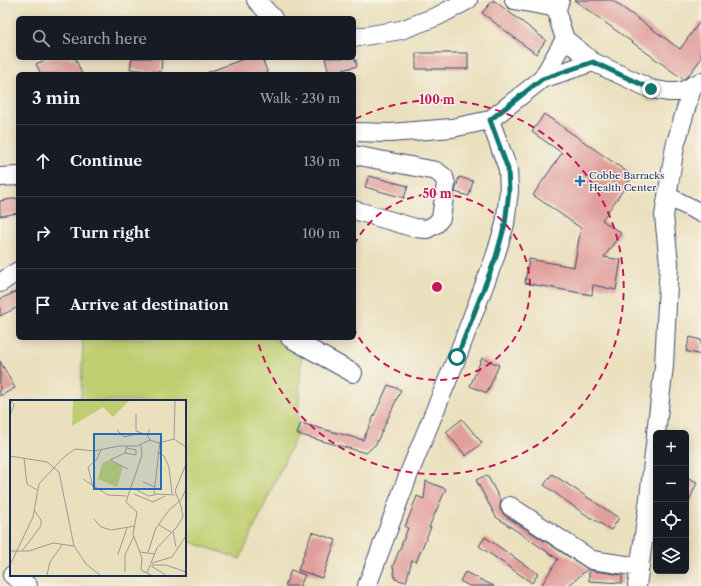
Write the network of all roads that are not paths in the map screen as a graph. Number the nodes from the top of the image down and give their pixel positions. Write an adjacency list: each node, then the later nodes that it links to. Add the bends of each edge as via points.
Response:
1 (256, 0): 5 (street)
2 (468, 0): 6 (street, via 438,16 400,30)
3 (514, 0): 4 (street)
4 (559, 4): 7 (street, via 559,22)
5 (271, 16)
6 (356, 37)
7 (565, 39): 8 (street); 9 (street)
8 (593, 62): 9 (street); 10 (street, via 651,89 681,92)
9 (542, 79): 11 (street)
10 (697, 83): 16 (street, via 675,146)
11 (490, 120): 12 (street, via 452,128 390,133); 31 (street, via 508,169 509,191 505,224 496,257)
12 (356, 132)
13 (356, 156): 17 (street, via 436,171 444,177 446,184 441,218 427,229 415,228)
14 (16, 176): 15 (street)
15 (0, 177)
16 (667, 196): 18 (street); 23 (street, via 664,216 669,263 664,366)
17 (356, 211)
18 (701, 214)
19 (16, 272): 20 (street)
20 (0, 283)
21 (294, 340): 22 (street)
22 (354, 373)
23 (656, 430)
24 (653, 463): 27 (street)
25 (510, 506): 27 (street, via 592,560)
26 (0, 567): 28 (street)
27 (640, 567): 32 (street)
28 (10, 574)
29 (13, 576): 30 (street)
30 (28, 586)
31 (367, 586)
32 (637, 586)

